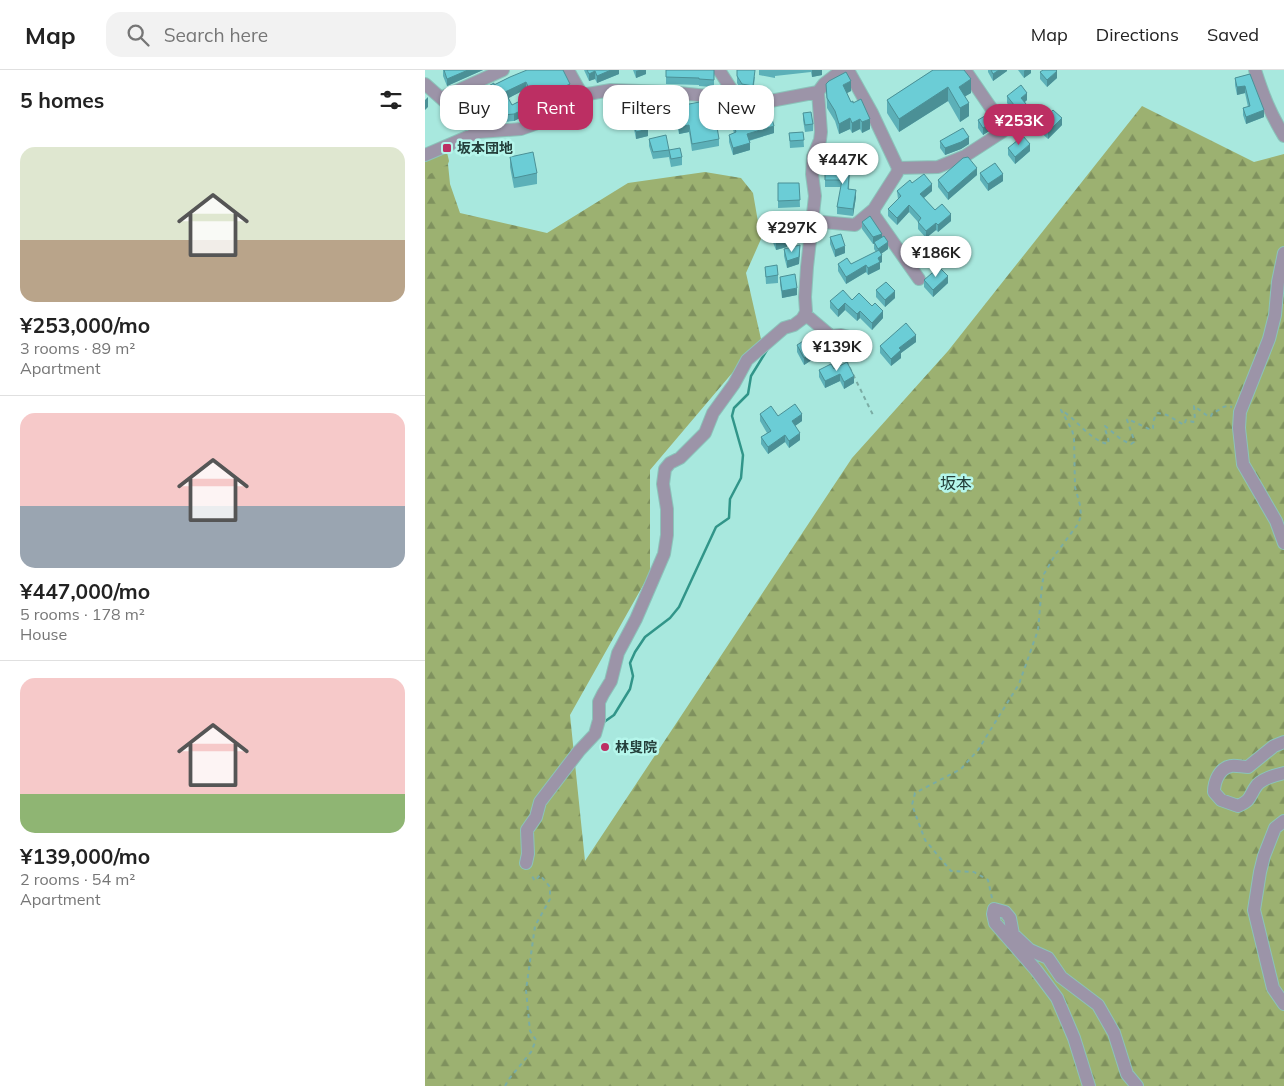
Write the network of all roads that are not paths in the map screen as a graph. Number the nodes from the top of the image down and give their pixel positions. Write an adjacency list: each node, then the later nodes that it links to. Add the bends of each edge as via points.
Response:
1 (503, 70): 9 (street)
2 (568, 70): 10 (street)
3 (719, 70): 11 (street)
4 (842, 70): 12 (street)
5 (848, 70): 21 (street, via 873,113)
6 (965, 70): 21 (street, via 1003,124 1001,132 965,156 938,167)
7 (1255, 70): 19 (street, via 1265,101)
8 (425, 84): 15 (street)
9 (470, 85)
10 (576, 85)
11 (729, 85)
12 (818, 92): 16 (street); 23 (street, via 821,132 813,157 815,196)
13 (593, 93): 14 (street, via 611,90)
14 (699, 95)
15 (440, 97)
16 (774, 100)
17 (518, 129): 18 (street)
18 (479, 132): 20 (street)
19 (1284, 136)
20 (425, 155)
21 (898, 168): 22 (street)
22 (874, 209): 23 (street, via 855,225); 25 (street, via 874,215)
23 (812, 221): 26 (street)
24 (1284, 253): 28 (street, via 1269,340 1240,412 1239,428 1243,464 1276,521)
25 (919, 279)
26 (805, 314): 27 (street, via 831,336); 32 (street, via 747,360 713,413 705,433 665,469 667,536 664,554 618,653 611,682 599,702 595,734 540,802 536,817 527,830)
27 (861, 340)
28 (1284, 544)
29 (1284, 742): 30 (street, via 1247,767 1230,766 1221,772 1214,792 1221,800 1237,806 1248,801 1259,783)
30 (1284, 773)
31 (1284, 821): 33 (street, via 1275,828 1264,856 1254,910 1273,988)
32 (526, 863)
33 (1284, 1004)
34 (1089, 1086): 35 (street, via 1057,998 995,923 994,909 1005,912 1010,918 1013,934 1030,950 1048,958 1061,977 1098,1005 1114,1033 1127,1074)
35 (1137, 1086)

